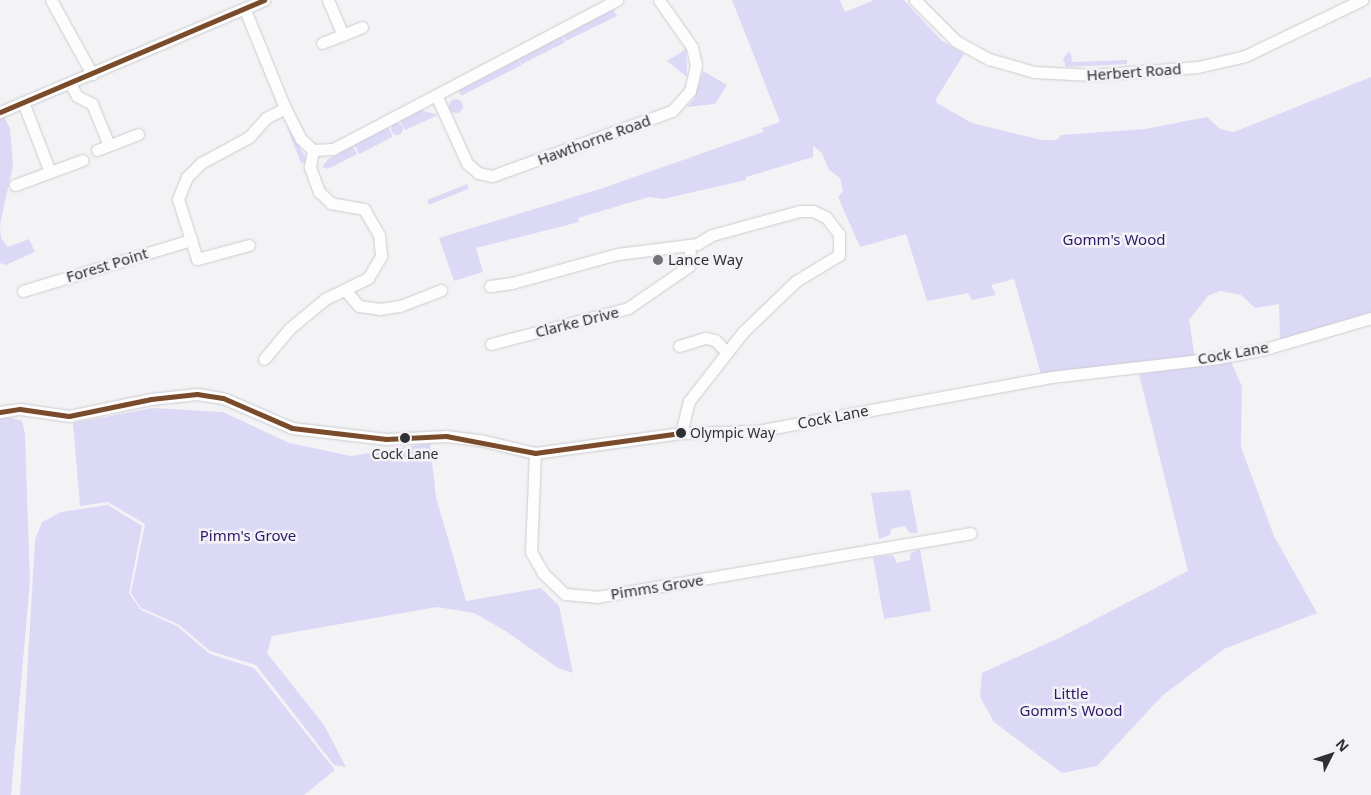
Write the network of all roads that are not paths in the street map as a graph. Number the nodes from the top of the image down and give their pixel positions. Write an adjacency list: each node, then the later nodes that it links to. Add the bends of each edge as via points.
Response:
1 (50, 0): 12 (street)
2 (264, 0): 8 (street)
3 (328, 0): 10 (street)
4 (617, 0): 14 (street)
5 (659, 0): 14 (street, Hawthorne Road, via 692,46 696,65 690,91 672,111 492,176 478,173 467,163)
6 (915, 0): 7 (street, Herbert Road, via 956,41 989,59 1034,72 1092,76 1198,67 1245,56)
7 (1362, 0)
8 (245, 10): 12 (street); 16 (street)
9 (362, 27): 10 (street)
10 (343, 35): 11 (street)
11 (322, 43)
12 (92, 74): 13 (street)
13 (70, 83): 15 (street); 19 (street, via 77,96 92,104)
14 (436, 95): 21 (street, via 333,149)
15 (23, 102): 17 (street); 23 (street)
16 (285, 108): 21 (street, via 300,138); 25 (street, via 266,118 249,136 201,163 187,177 178,200)
17 (0, 112)
18 (138, 134): 19 (street)
19 (110, 145): 20 (street)
20 (97, 150)
21 (312, 150): 29 (street, via 311,172 324,198 336,204 364,209 376,226 381,243 381,256 374,272)
22 (83, 160): 23 (street)
23 (50, 172): 24 (street)
24 (15, 185)
25 (191, 240): 26 (street, via 197,259); 31 (street, Forest Point)
26 (249, 245)
27 (690, 246): 28 (street, via 617,254); 33 (street, Clarke Drive, via 689,266 628,308); 35 (street, via 712,235 804,210 826,217 839,234 839,255 796,282)
28 (490, 286)
29 (345, 290): 30 (street, via 359,306 380,309 413,302); 36 (street, via 331,295 304,316)
30 (441, 290)
31 (23, 291)
32 (1371, 318): 38 (street, Cock Lane, via 1265,349 1218,358 1051,376 757,431)
33 (491, 344)
34 (679, 346): 35 (street, via 706,338 715,340)
35 (726, 352): 38 (street, via 689,401)
36 (264, 359)
37 (0, 412): 39 (street, Cock Lane, via 20,409 69,416 151,399 197,394 223,398 292,428 386,439 461,438)
38 (681, 433): 39 (street, Cock Lane)
39 (535, 453): 40 (street, Pimms Grove, via 531,552 543,573 564,594 597,598)
40 (971, 533)

